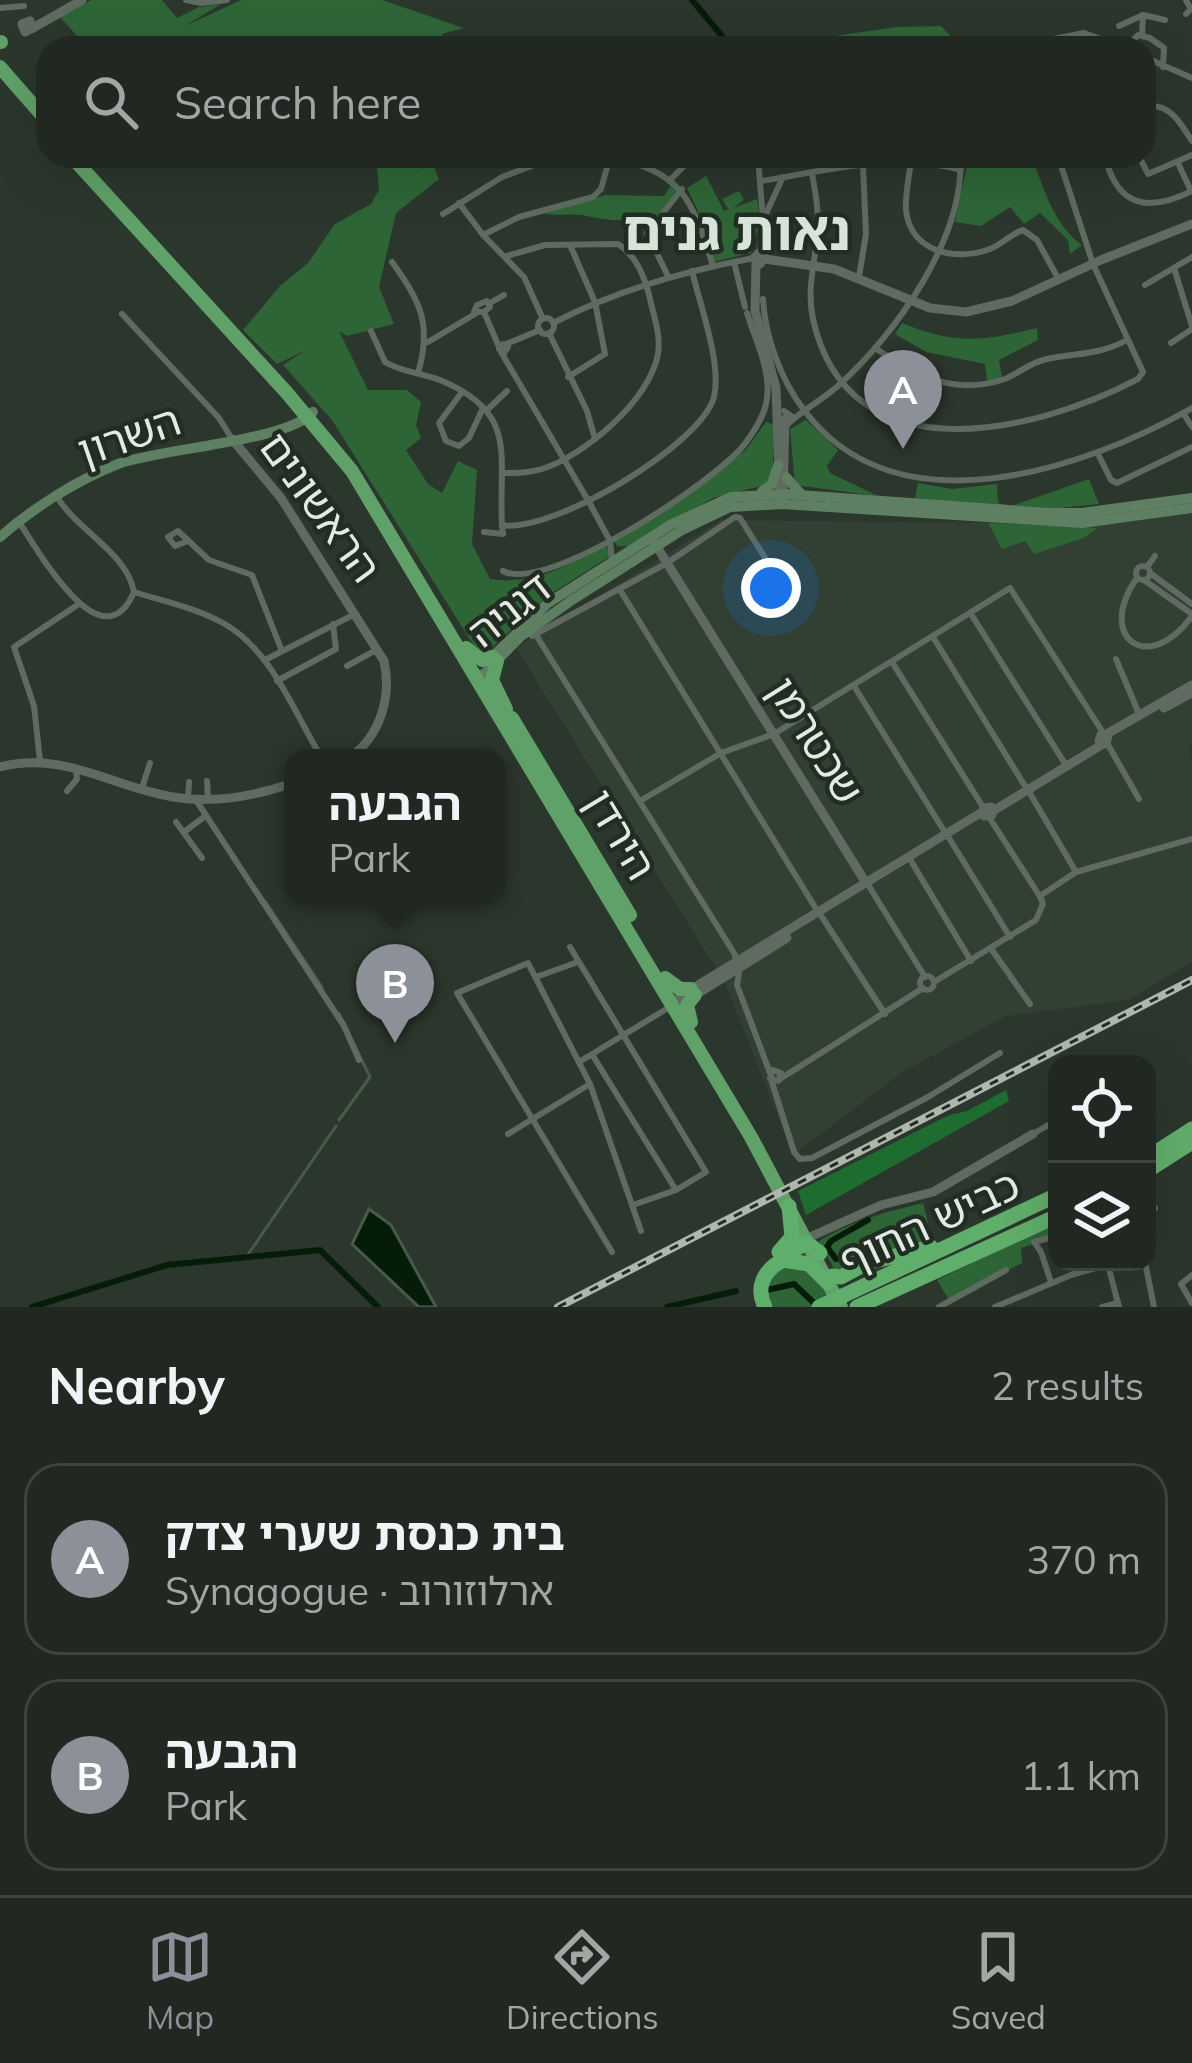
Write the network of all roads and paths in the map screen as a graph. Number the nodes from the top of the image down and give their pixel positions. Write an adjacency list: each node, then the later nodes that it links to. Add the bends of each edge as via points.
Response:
1 (82, 0): 8 (street)
2 (186, 0): 3 (street)
3 (227, 0)
4 (1186, 0): 6 (street)
5 (0, 8): 8 (street)
6 (1186, 14)
7 (1143, 15): 9 (street); 10 (street); 11 (street)
8 (28, 19): 12 (street)
9 (1165, 20)
10 (1119, 26)
11 (1142, 35)
12 (0, 43)
13 (1156, 43): 15 (street, via 1164,48)
14 (1156, 64): 15 (street)
15 (1163, 67): 17 (street)
16 (1, 70): 19 (highway); 20 (highway)
17 (1192, 78)
18 (1156, 106): 22 (street)
19 (36, 109)
20 (36, 115)
21 (1192, 117): 22 (street)
22 (1181, 125): 23 (street)
23 (1192, 141)
24 (1192, 155): 25 (street)
25 (1178, 163): 38 (street, via 1148,174); 45 (street)
26 (85, 168): 95 (highway)
27 (519, 168): 46 (street)
28 (605, 168): 50 (street, via 593,197)
29 (641, 168): 42 (street)
30 (682, 168): 42 (street)
31 (759, 168): 43 (street)
32 (848, 168): 40 (street)
33 (862, 168): 64 (street, via 866,244)
34 (910, 168): 52 (street, via 908,223)
35 (950, 168): 39 (street)
36 (1062, 168): 59 (street)
37 (1109, 168): 45 (street, via 1131,199 1162,203)
38 (1145, 168)
39 (961, 170): 52 (street)
40 (812, 173): 41 (street); 58 (street, via 818,231)
41 (783, 177): 43 (street); 48 (street)
42 (671, 179): 44 (street)
43 (760, 181): 48 (street)
44 (682, 189): 60 (street); 63 (street, via 647,233)
45 (1191, 191)
46 (459, 203): 47 (street); 50 (street)
47 (443, 214)
48 (763, 221): 55 (street)
49 (1192, 227): 59 (street)
50 (483, 235): 53 (street)
51 (571, 244): 53 (street); 66 (street, via 618,244); 72 (street)
52 (938, 252): 65 (street, via 975,253 1024,230); 70 (street)
53 (507, 256): 75 (street)
54 (1192, 257): 61 (street)
55 (759, 260): 57 (street); 58 (street); 96 (street, via 758,310)
56 (392, 262): 81 (street)
57 (734, 262): 60 (street); 94 (street, via 766,369)
58 (811, 263): 64 (street); 87 (street, via 813,320)
59 (1094, 264): 65 (street); 80 (street)
60 (712, 266): 62 (street)
61 (1174, 268): 67 (street); 71 (street)
62 (692, 271): 63 (street); 111 (street, via 717,374 709,410)
63 (668, 276): 66 (street)
64 (859, 277): 70 (street)
65 (1059, 280): 70 (street, via 966,312)
66 (646, 284): 72 (street); 99 (street, via 658,358 627,410)
67 (1145, 285)
68 (503, 295): 73 (street)
69 (763, 299): 93 (street, via 784,379)
70 (910, 300): 84 (street)
71 (1188, 300): 77 (street)
72 (595, 302): 76 (street); 86 (street, via 605,354)
73 (479, 313): 81 (street); 83 (street)
74 (122, 314): 98 (street, הראשונים)
75 (543, 319): 76 (street); 78 (street)
76 (553, 323): 78 (street)
77 (1192, 327): 82 (street)
78 (544, 331): 83 (street); 86 (street)
79 (371, 332): 85 (street, via 385,362)
80 (1127, 340): 84 (street, via 961,386 926,380); 87 (street, via 1142,375 1079,407 980,429 899,422)
81 (428, 342): 85 (street)
82 (1171, 343)
83 (504, 348): 102 (street)
84 (875, 348): 87 (street)
85 (418, 373): 89 (street)
86 (568, 377): 99 (street)
87 (844, 382): 93 (street)
88 (507, 391): 90 (street)
89 (462, 392): 90 (street); 90 (street, via 439,423 446,441 466,442)
90 (485, 408): 104 (street, via 501,438)
91 (1192, 408): 92 (street)
92 (1183, 413): 97 (street); 101 (street)
93 (806, 414): 96 (street); 101 (street, via 865,461 920,479 1026,472)
94 (762, 417): 96 (street); 118 (street, via 732,456)
95 (304, 419): 98 (main road, השרון); 140 (highway, הירדן, via 356,469); 147 (highway, הירדן, via 352,471)
96 (785, 419): 103 (street); 105 (street)
97 (1192, 427)
98 (232, 439): 108 (main road, השרון, via 115,465); 132 (street, הראשונים)
99 (595, 439): 102 (street)
100 (1192, 447): 101 (street, via 1117,483)
101 (1098, 454)
102 (563, 459): 104 (street); 111 (street)
103 (778, 465): 106 (main road, via 772,484); 109 (street)
104 (504, 473): 114 (street)
105 (786, 477): 107 (main road); 109 (street)
106 (756, 494): 109 (main road, דגניה); 119 (main road, דגניה, via 715,502)
107 (804, 495): 109 (main road, דגניה); 110 (main road, דגניה, via 1082,513)
108 (57, 497): 113 (main road, השרון); 128 (street, via 131,574)
109 (782, 497): 112 (main road, דגניה, via 1082,523); 119 (main road, דגניה, via 730,507)
110 (1192, 498)
111 (589, 502): 114 (street, via 540,523); 118 (street)
112 (1192, 508)
113 (19, 522): 116 (main road, השרון); 130 (street)
114 (502, 525): 115 (street, via 503,534)
115 (484, 532)
116 (0, 537)
117 (188, 541): 141 (street, via 209,560 245,567)
118 (610, 541): 120 (street); 123 (street); 125 (street, via 548,571)
119 (654, 542): 120 (main road, דגניה); 122 (street, שכטרמן); 129 (main road, דגניה)
120 (630, 550): 123 (main road, דגניה)
121 (1155, 556): 126 (street)
122 (667, 563): 124 (street, via 735,517); 127 (street); 153 (street, שכטרמן)
123 (610, 564): 142 (main road, דגניה, via 535,614)
124 (769, 564)
125 (502, 571)
126 (1144, 574): 131 (street); 134 (street); 134 (street, via 1119,614 1133,640 1161,646)
127 (620, 590): 135 (street); 157 (street)
128 (134, 592): 130 (street, via 111,617); 144 (street, via 226,625)
129 (572, 600): 135 (main road); 137 (main road, דגניה)
130 (79, 604): 158 (street, via 14,647 34,706)
131 (1192, 604)
132 (356, 613): 136 (street); 139 (street, הראשונים)
133 (971, 614): 138 (street); 154 (street, via 1010,588); 159 (street)
134 (1192, 615)
135 (564, 619): 137 (street)
136 (333, 625): 141 (street); 148 (street, via 336,649)
137 (530, 635): 142 (main road, דגניה); 171 (street)
138 (933, 637): 145 (street); 166 (street)
139 (379, 648): 146 (street); 156 (street, הראשונים, via 384,705)
140 (466, 649): 142 (highway); 147 (highway, הירדן)
141 (281, 651): 144 (street)
142 (494, 659): 147 (main road, דגניה); 151 (highway, via 492,680)
143 (1117, 659): 152 (street)
144 (265, 660): 148 (street)
145 (892, 662): 149 (street); 172 (street)
146 (347, 666)
147 (480, 673): 151 (highway, הירדן); 198 (highway, הירדן)
148 (277, 681): 155 (street)
149 (854, 686): 153 (street); 176 (street)
150 (1192, 690): 152 (street); 154 (street)
151 (506, 709): 192 (highway, הירדן)
152 (1139, 714): 154 (street)
153 (774, 734): 157 (street); 181 (street, שכטרמן)
154 (1105, 740): 159 (street); 166 (street); 170 (street)
155 (317, 749)
156 (360, 749)
157 (721, 753): 171 (street); 183 (street)
158 (40, 761): 161 (street); 162 (street)
159 (1064, 762): 166 (street)
160 (150, 763): 167 (street)
161 (0, 767)
162 (76, 767): 167 (street); 168 (street)
163 (189, 782): 169 (street)
164 (207, 782): 169 (street)
165 (284, 786): 169 (street)
166 (1027, 788): 172 (street); 180 (street)
167 (141, 789): 169 (street)
168 (67, 791)
169 (198, 799): 173 (street)
170 (1139, 799)
171 (640, 801): 189 (street)
172 (987, 812): 176 (street); 182 (street)
173 (204, 817): 175 (street); 205 (street)
174 (176, 821): 175 (street)
175 (184, 832): 178 (street)
176 (948, 836): 179 (street); 181 (street); 184 (street)
177 (1192, 838): 180 (street)
178 (202, 858)
179 (911, 861): 181 (street); 188 (street)
180 (1076, 872): 182 (street)
181 (868, 885): 183 (street); 191 (street, שכטרמן)
182 (1040, 896): 184 (street, via 1036,920)
183 (820, 914): 189 (street); 200 (street)
184 (1011, 938): 186 (street)
185 (570, 947): 187 (street)
186 (992, 950): 188 (street); 199 (street)
187 (578, 962): 190 (street); 202 (street)
188 (972, 962): 194 (street)
189 (738, 964): 193 (street); 195 (street); 197 (street)
190 (536, 977): 206 (street); 209 (street, via 528,963 458,993)
191 (925, 977): 194 (street); 196 (street)
192 (665, 978): 197 (highway); 198 (highway, הירדן)
193 (723, 978): 195 (street); 197 (street)
194 (934, 982): 196 (street)
195 (737, 985): 207 (street)
196 (923, 988): 200 (street)
197 (693, 992): 198 (street); 201 (highway)
198 (676, 1003): 201 (highway, הירדן); 202 (street); 217 (highway, הירדן)
199 (1030, 1004)
200 (885, 1015): 207 (street)
201 (691, 1022): 217 (highway, הירדן)
202 (622, 1034): 204 (street); 218 (street, via 706,1172)
203 (1000, 1053): 207 (street, via 812,1158 794,1152)
204 (593, 1056): 206 (street); 218 (street)
205 (359, 1060)
206 (579, 1061): 208 (street)
207 (776, 1077)
208 (590, 1084): 209 (street); 222 (street)
209 (532, 1117): 212 (street); 228 (street)
210 (1048, 1125): 213 (street)
211 (1192, 1129): 215 (highway)
212 (508, 1134)
213 (1033, 1134): 227 (street, via 934,1192 881,1205)
214 (1192, 1142): 216 (highway)
215 (1156, 1152)
216 (1156, 1165)
217 (779, 1182): 219 (highway, הירדן)
218 (676, 1190): 222 (street)
219 (788, 1200): 227 (highway, הירדן); 234 (highway, via 792,1237)
220 (1048, 1202): 224 (highway)
221 (1048, 1202): 238 (highway, כביש החוף)
222 (632, 1205): 225 (street)
223 (1048, 1220): 235 (highway, כביש החוף)
224 (991, 1227): 238 (highway, via 867,1263 841,1277); 244 (highway)
225 (641, 1231)
226 (1048, 1238): 236 (street, via 1034,1242)
227 (811, 1240): 234 (highway); 238 (highway, הירדן)
228 (612, 1252)
229 (1006, 1270): 241 (street)
230 (1086, 1271): 236 (street)
231 (1113, 1271): 240 (street)
232 (1147, 1271): 249 (street)
233 (1192, 1274): 239 (street, via 1181,1284)
234 (758, 1277): 242 (highway)
235 (924, 1277): 237 (highway); 238 (highway, כביש החוף)
236 (1051, 1282): 247 (street)
237 (902, 1291): 245 (highway); 246 (highway)
238 (840, 1297): 243 (highway, via 804,1262 783,1260 763,1279)
239 (1192, 1303)
240 (1119, 1305): 248 (street)
241 (938, 1306)
242 (755, 1307)
243 (765, 1307)
244 (819, 1307)
245 (868, 1307)
246 (882, 1307)
247 (995, 1307)
248 (1102, 1307)
249 (1154, 1307)

